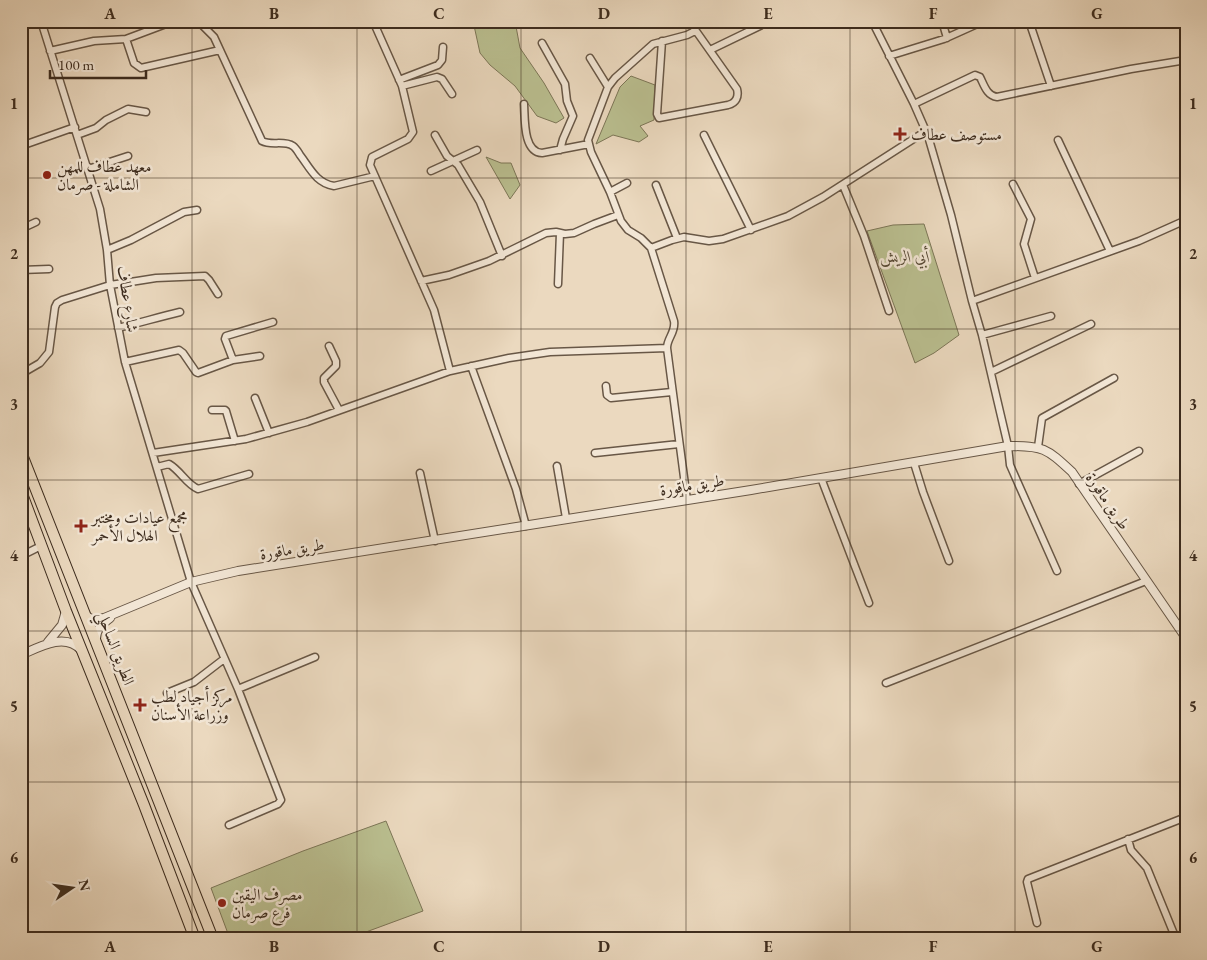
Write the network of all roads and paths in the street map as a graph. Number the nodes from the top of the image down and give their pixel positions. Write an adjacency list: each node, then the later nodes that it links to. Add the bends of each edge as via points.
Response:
1 (41, 21): 19 (street, شارع عطاف)
2 (174, 21): 13 (street)
3 (198, 21): 17 (street, via 212,34)
4 (373, 21): 23 (street)
5 (689, 21): 11 (street)
6 (770, 21): 18 (street)
7 (872, 21): 20 (street)
8 (942, 21): 12 (street)
9 (984, 21): 12 (street)
10 (1029, 21): 24 (street)
11 (696, 31): 14 (street); 18 (street)
12 (947, 38): 20 (street)
13 (126, 39): 17 (street, via 134,63 141,68); 19 (street, via 94,40)
14 (662, 40): 18 (street, via 657,114 660,118 728,105 736,99 737,89); 25 (street, via 614,78)
15 (542, 43): 39 (street, via 565,84 573,116)
16 (444, 47): 23 (street, via 438,65)
17 (220, 50): 44 (street, via 262,141 293,146 316,178 329,185)
18 (710, 50)
19 (50, 51): 30 (street, شارع عطاف)
20 (890, 56): 28 (street)
21 (590, 58): 25 (street)
22 (1186, 60): 24 (street)
23 (401, 83): 26 (street, via 437,77); 44 (street, via 412,135 372,157 370,165)
24 (1052, 86): 28 (street, via 994,97 988,94 980,77 975,75)
25 (608, 87): 36 (street)
26 (452, 94)
27 (524, 104): 39 (street, via 530,147 539,153)
28 (914, 104): 31 (street)
29 (146, 112): 32 (street, via 128,109)
30 (74, 127): 32 (street, شارع عطاف); 37 (street)
31 (926, 131): 47 (street); 69 (street)
32 (77, 135): 42 (street, شارع عطاف)
33 (435, 135): 41 (street)
34 (704, 135): 55 (street)
35 (1058, 140): 60 (street)
36 (588, 144): 39 (street); 49 (street)
37 (21, 146)
38 (477, 150): 41 (street)
39 (560, 150)
40 (128, 156): 42 (street)
41 (454, 160): 43 (street); 61 (street, via 482,207)
42 (88, 170): 59 (street, شارع عطاف, via 100,209)
43 (431, 171)
44 (375, 176): 65 (street)
45 (627, 183): 49 (street)
46 (1013, 184): 64 (street, via 1031,219 1024,244)
47 (843, 185): 55 (street, via 806,207); 70 (street)
48 (656, 186): 57 (street)
49 (610, 192): 51 (street)
50 (197, 210): 59 (street, via 184,212)
51 (618, 215): 56 (street, via 578,232); 58 (street, via 628,230)
52 (1186, 220): 60 (street)
53 (36, 222): 54 (street)
54 (21, 229)
55 (751, 230): 57 (street, via 715,240)
56 (560, 233): 61 (street, via 546,233); 66 (street)
57 (677, 238): 58 (street)
58 (651, 248): 78 (street, via 675,324)
59 (107, 250): 67 (street, شارع عطاف)
60 (1110, 252): 64 (street)
61 (502, 256): 65 (street, via 462,271)
62 (49, 269): 63 (street)
63 (21, 270)
64 (1035, 278): 69 (street)
65 (421, 281): 83 (street, via 438,319)
66 (558, 284)
67 (110, 285): 68 (street, via 156,278 205,276); 75 (street, شارع عطاف); 85 (street, via 57,303 49,352 40,363)
68 (218, 294)
69 (972, 301): 76 (street)
70 (889, 311)
71 (180, 312): 75 (street)
72 (1051, 316): 76 (street)
73 (273, 322): 80 (street, via 226,336)
74 (1091, 324): 84 (street)
75 (118, 328): 81 (street, شارع عطاف)
76 (982, 335): 84 (street)
77 (329, 346): 91 (street, via 336,366 324,382)
78 (666, 348): 82 (street, via 550,352); 88 (street)
79 (260, 356): 80 (street)
80 (233, 360): 81 (street, via 198,373 178,350)
81 (125, 362): 99 (street, شارع عطاف)
82 (471, 366): 83 (street); 111 (street, via 516,489)
83 (450, 371): 91 (street)
84 (991, 372): 95 (street)
85 (21, 374)
86 (1114, 378): 96 (street, via 1042,418)
87 (606, 386): 88 (street, via 611,398)
88 (672, 392): 94 (street)
89 (256, 398): 92 (street)
90 (212, 410): 93 (street, via 226,411)
91 (339, 410): 92 (street)
92 (269, 433): 93 (street)
93 (235, 441): 99 (street)
94 (679, 444): 100 (street); 109 (street)
95 (1008, 446): 96 (street, طريق ماقورة); 101 (street, طريق ماقورة); 116 (street, via 1010,465)
96 (1038, 447): 107 (street, طريق ماقورة, via 1052,453 1072,472)
97 (1139, 451): 107 (street)
98 (21, 452): 122 (highway, الطريق الساحلي)
99 (153, 453): 102 (street, شارع عطاف)
100 (595, 453)
101 (914, 463): 106 (street, طريق ماقورة); 115 (street)
102 (157, 466): 105 (street, via 169,464 178,469 192,487 198,489); 118 (street, شارع عطاف)
103 (557, 466): 110 (street)
104 (420, 473): 112 (street)
105 (249, 474)
106 (820, 478): 109 (street, طريق ماقورة); 119 (street)
107 (1079, 484): 117 (street, طريق ماقورة)
108 (21, 491): 113 (highway, الطريق الساحلي)
109 (687, 500): 110 (street, طريق ماقورة)
110 (566, 518): 111 (street, طريق ماقورة)
111 (526, 526): 112 (street, طريق ماقورة)
112 (435, 541): 118 (street, طريق ماقورة, via 238,571)
113 (41, 546): 114 (street); 120 (highway, الطريق الساحلي)
114 (21, 556)
115 (949, 561)
116 (1057, 571)
117 (1146, 580): 123 (street, طريق ماقورة); 131 (street)
118 (191, 582): 121 (street, طريق ماقورة); 130 (street, شارع عطاف)
119 (869, 603)
120 (66, 611): 126 (street, via 62,625); 127 (highway, الطريق الساحلي)
121 (115, 614): 122 (street, طريق ماقورة, via 98,620); 125 (street, طريق ماقورة, via 100,627)
122 (88, 617): 125 (highway, الطريق الساحلي)
123 (1183, 628): 124 (street, طريق ماقورة)
124 (1186, 638)
125 (96, 639): 139 (highway, الطريق الساحلي)
126 (48, 642): 127 (street, via 71,643); 128 (street)
127 (84, 653): 138 (highway, الطريق الساحلي)
128 (21, 655)
129 (315, 657): 132 (street)
130 (224, 659): 132 (street, شارع عطاف); 133 (street, via 194,682)
131 (886, 683)
132 (238, 689): 135 (street, شارع عطاف, via 280,800 278,804)
133 (168, 693)
134 (1186, 816): 136 (street)
135 (229, 825)
136 (1128, 839): 137 (street, via 1028,879); 140 (street, via 1131,850 1147,868)
137 (1037, 922)
138 (195, 939)
139 (213, 939)
140 (1176, 939)

